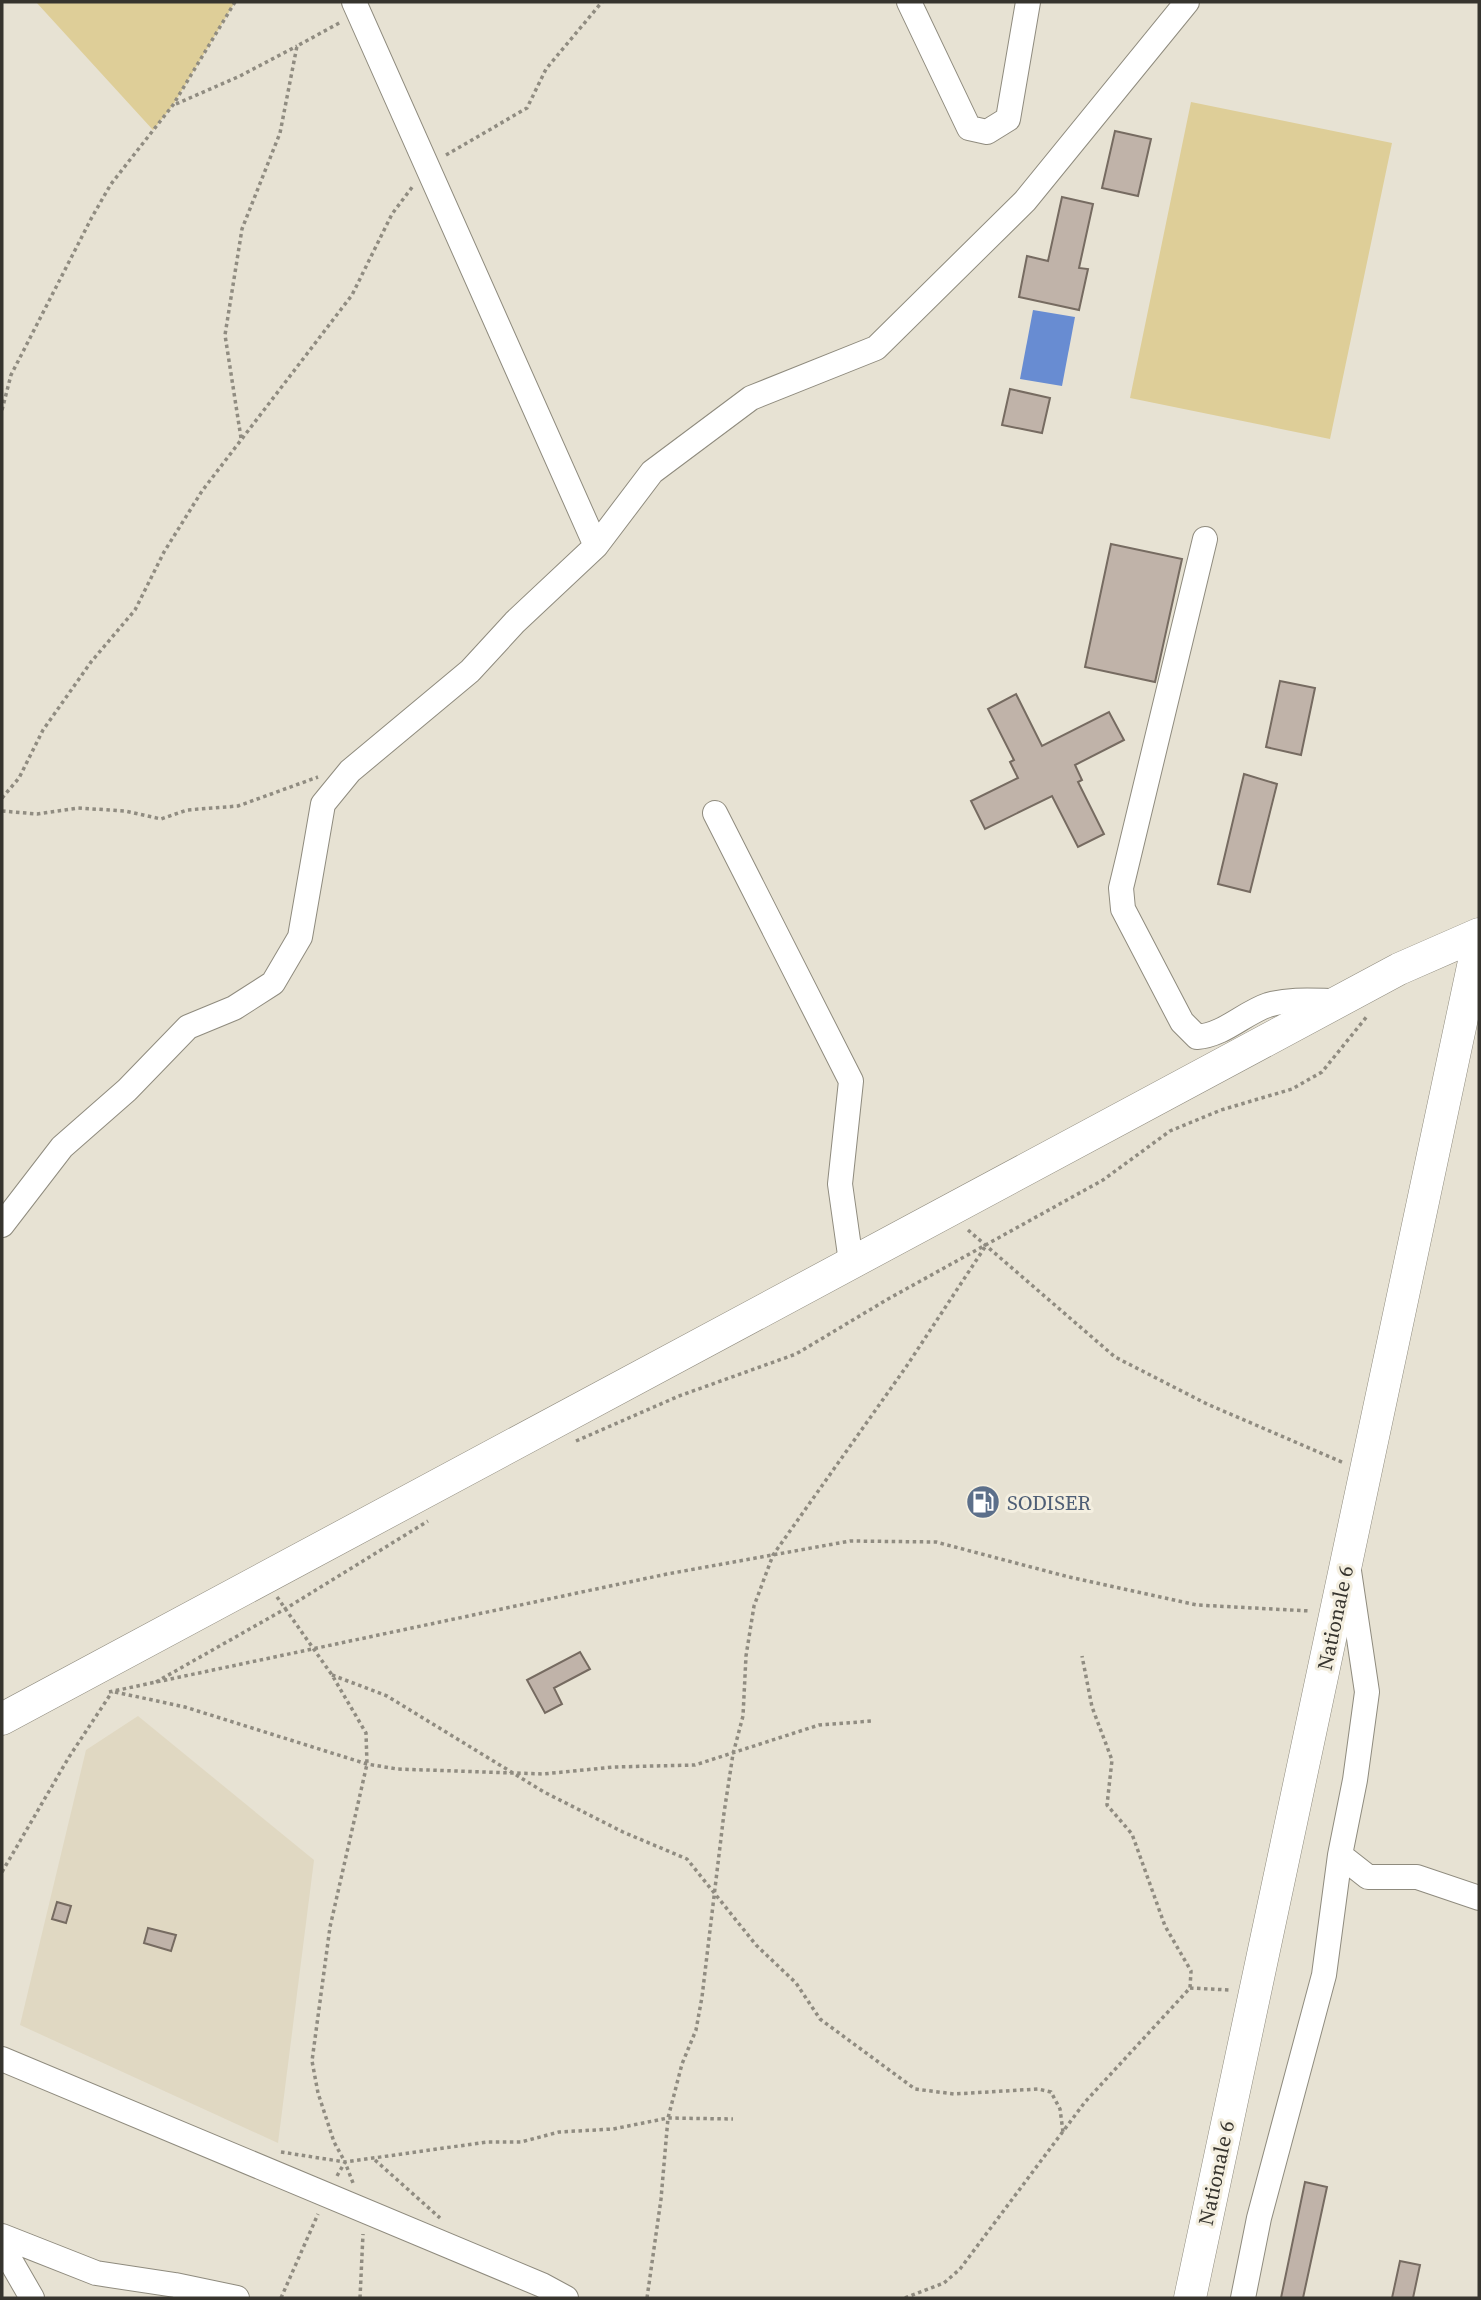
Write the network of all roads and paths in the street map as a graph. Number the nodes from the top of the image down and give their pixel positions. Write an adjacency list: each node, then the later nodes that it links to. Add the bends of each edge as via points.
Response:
1 (235, 2): 8 (path)
2 (602, 2): 9 (path, via 546,69 527,108)
3 (909, 2): 4 (street, via 969,128 987,132 1008,119)
4 (1028, 2)
5 (1187, 2): 13 (street, via 1025,201 876,348 751,398 652,472)
6 (356, 7): 7 (path); 9 (street)
7 (297, 46): 8 (path); 11 (path, via 280,133 242,229 225,335)
8 (173, 105): 10 (path, via 111,184 92,217 11,375)
9 (427, 167): 11 (path, via 392,214 352,295); 13 (street)
10 (2, 410)
11 (241, 438): 15 (path, via 164,552 135,610 43,730 19,778)
12 (1205, 539): 19 (street, via 1121,888 1123,909 1182,1022 1197,1037 1208,1036 1267,1005 1292,1000)
13 (596, 546): 14 (street, via 470,671)
14 (350, 771): 16 (path, via 333,771 239,806 187,810 161,819 78,808 37,814); 21 (street, via 323,804 300,937 273,984 234,1008 188,1027 127,1090 62,1147)
15 (2, 797)
16 (2, 811)
17 (715, 813): 23 (street, via 851,1081 839,1185)
18 (1479, 936): 19 (main road, via 1399,969); 25 (main road, Nationale 6)
19 (1356, 1006): 20 (main road); 22 (path, via 1322,1072 1292,1089 1170,1131 1102,1180)
20 (947, 1212): 22 (path); 23 (main road)
21 (2, 1225)
22 (986, 1246): 24 (path, via 796,1354 679,1396); 25 (path, via 1115,1357 1207,1404); 27 (path)
23 (851, 1262): 29 (main road)
24 (564, 1448)
25 (1365, 1472): 28 (main road, Nationale 6)
26 (431, 1519): 30 (path)
27 (773, 1555): 31 (path, via 850,1541 936,1542 1197,1605); 32 (path); 42 (path, via 754,1606 743,1716)
28 (1347, 1560): 31 (main road, Nationale 6); 45 (street, via 1367,1692)
29 (262, 1577): 30 (path); 37 (main road)
30 (285, 1609): 32 (path); 36 (path)
31 (1337, 1613): 50 (main road, Nationale 6)
32 (315, 1651): 34 (path); 36 (path)
33 (1082, 1656): 49 (path, via 1092,1707 1112,1760 1107,1805 1132,1835 1165,1926 1191,1971)
34 (332, 1675): 43 (path, via 366,1733); 44 (path, via 387,1696)
35 (118, 1681): 38 (path)
36 (156, 1682): 38 (path)
37 (65, 1685): 38 (path); 40 (main road)
38 (112, 1691): 39 (path); 43 (path, via 185,1707); 46 (path)
39 (100, 1694)
40 (2, 1719)
41 (872, 1721): 42 (path, via 819,1725)
42 (733, 1754): 44 (path, via 695,1765); 47 (path)
43 (368, 1764): 44 (path); 57 (path, via 330,1927 312,2061 334,2142)
44 (512, 1773): 47 (path, via 622,1832 687,1859)
45 (1340, 1855): 48 (street, via 1368,1877 1417,1877); 71 (street, via 1324,1975 1259,2218)
46 (2, 1872)
47 (714, 1896): 52 (path, via 696,2030); 54 (path, via 796,1983 820,2019 915,2089 954,2094 1051,2092 1060,2109)
48 (1479, 1898)
49 (1190, 1988): 50 (path); 54 (path)
50 (1255, 1991): 70 (main road, Nationale 6)
51 (2, 2059): 58 (street)
52 (668, 2118): 53 (path); 56 (path); 68 (path)
53 (733, 2119)
54 (1063, 2132): 69 (path, via 960,2269 944,2283)
55 (276, 2151): 57 (path)
56 (375, 2159): 57 (path); 60 (path)
57 (345, 2162): 58 (path); 59 (path)
58 (327, 2194): 59 (street); 65 (path)
59 (364, 2210): 66 (path); 67 (street)
60 (441, 2220)
61 (2, 2236): 64 (street, via 96,2273)
62 (2, 2246): 63 (street)
63 (32, 2298)
64 (237, 2298)
65 (281, 2298)
66 (360, 2298)
67 (566, 2298)
68 (647, 2298)
69 (905, 2298)
70 (1189, 2298)
71 (1243, 2298)

